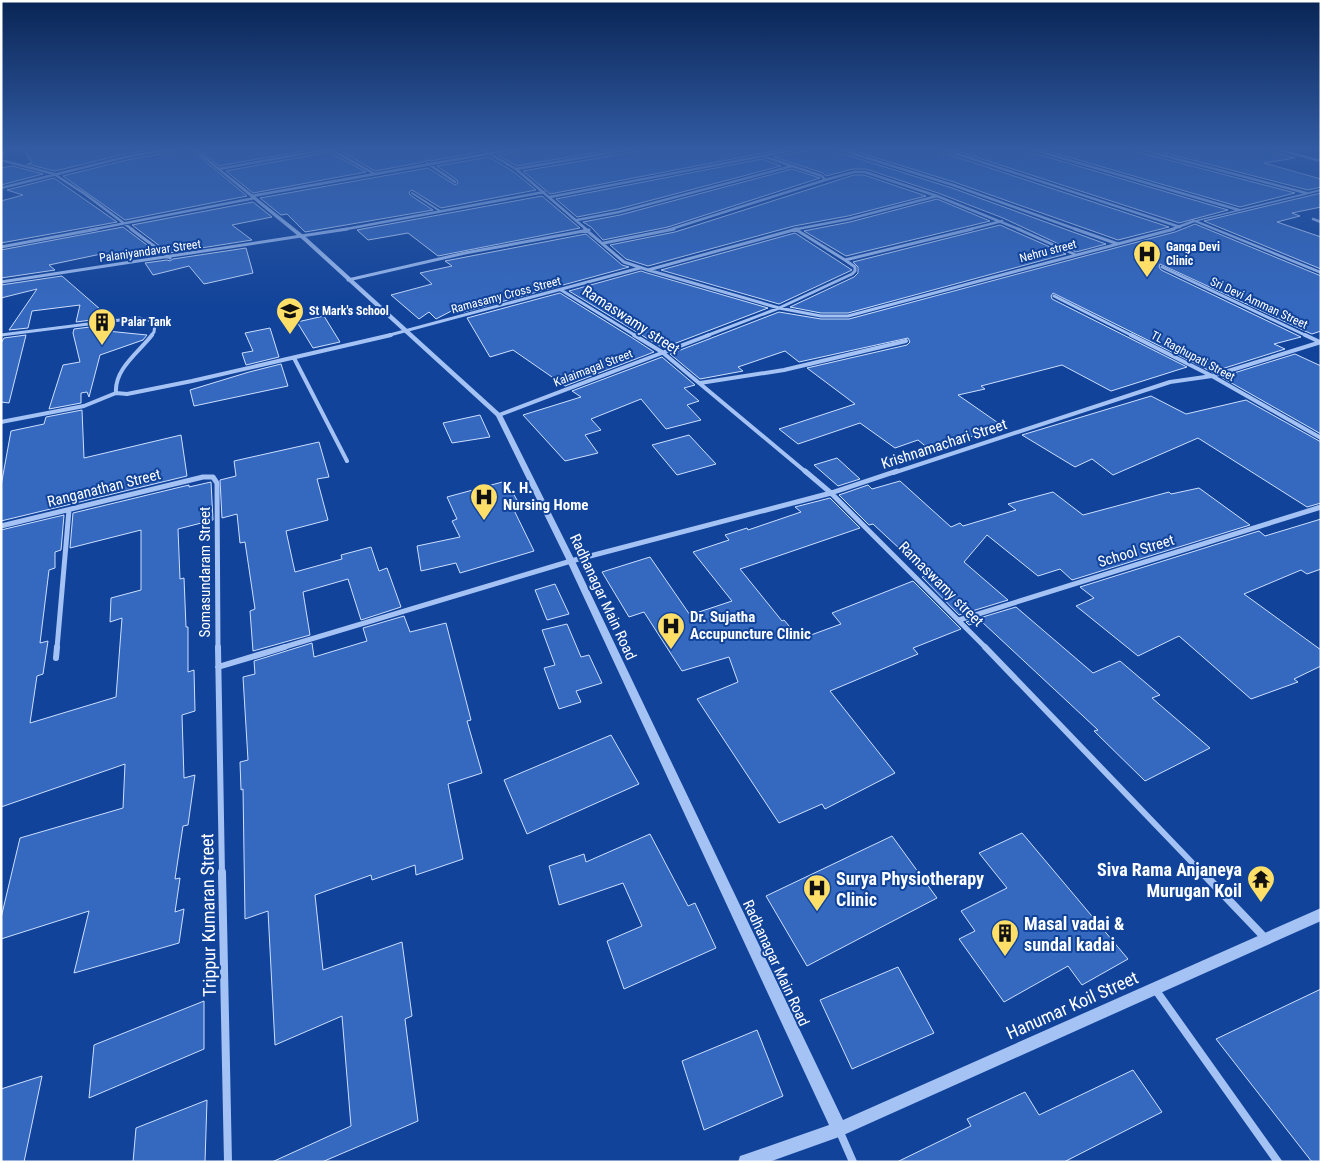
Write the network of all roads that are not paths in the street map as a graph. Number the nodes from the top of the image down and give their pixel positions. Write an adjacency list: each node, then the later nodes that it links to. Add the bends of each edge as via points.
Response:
1 (95, 201): 22 (street)
2 (233, 201): 22 (street)
3 (259, 201): 26 (street, Radhanagar Main Road)
4 (425, 201): 16 (lane)
5 (493, 201): 16 (street, Palaniyandavar Street)
6 (555, 201): 18 (street, Nehru street)
7 (659, 201): 18 (street)
8 (760, 201): 27 (street, via 681,227)
9 (917, 201): 24 (street)
10 (951, 201): 19 (street)
11 (999, 201): 28 (street)
12 (1103, 201): 23 (street)
13 (1210, 201): 15 (street)
14 (1273, 201): 15 (street, Nehru street)
15 (1239, 210): 20 (street, Nehru street)
16 (440, 211): 26 (street, Palaniyandavar Street)
17 (1313, 219): 21 (street)
18 (576, 220): 25 (street, Nehru street)
19 (1002, 221): 30 (street); 32 (street)
20 (1194, 221): 23 (street, Nehru street); 36 (street)
21 (1321, 222)
22 (124, 223): 29 (street); 31 (street)
23 (1180, 227): 28 (street, Nehru street)
24 (795, 229): 32 (street); 35 (street)
25 (589, 230): 27 (street, Nehru street); 37 (street, via 465,253)
26 (302, 237): 31 (street, Palaniyandavar Street); 37 (street, Radhanagar Main Road)
27 (604, 243): 34 (street, Nehru street, via 624,262)
28 (1118, 244): 30 (street, Nehru street)
29 (1, 247)
30 (1074, 254): 41 (street, Nehru street, via 848,316 820,316)
31 (170, 258): 38 (street, Palaniyandavar Street)
32 (845, 260): 41 (street, Kalaimagal Street, via 855,267 852,274)
33 (1162, 267): 45 (street, Sri Devi Amman Street)
34 (640, 268): 35 (street, Nehru street); 39 (street, Ramasamy Cross Street)
35 (648, 270): 41 (street, Nehru street)
36 (1321, 273)
37 (348, 280): 42 (street, Radhanagar Main Road)
38 (1, 282)
39 (561, 290): 42 (street, Ramasamy Cross Street); 46 (street, Ramaswamy street)
40 (1054, 296): 48 (street, TL Raghupati Street)
41 (779, 308): 46 (street, Kalaimagal Street)
42 (405, 330): 47 (street, Ramasamy Cross Street); 51 (street, Radhanagar Main Road)
43 (1, 335): 50 (street, via 136,318 153,322 154,332 149,340 117,378)
44 (906, 341): 49 (street, via 784,370)
45 (1321, 342): 48 (street, Krishnamachari Street)
46 (662, 352): 49 (street, Ramaswamy street); 51 (street, Kalaimagal Street)
47 (294, 358): 50 (street, Ramasamy Cross Street, via 127,394); 54 (street)
48 (1212, 376): 53 (street, TL Raghupati Street); 56 (street, Krishnamachari Street, via 1170,382)
49 (700, 383): 56 (street, Ramaswamy street)
50 (116, 393): 52 (street, Ramasamy Cross Street, via 84,406)
51 (499, 415): 60 (street, Radhanagar Main Road)
52 (1, 422)
53 (1321, 438)
54 (347, 461)
55 (213, 477): 58 (street, Ranganathan Street); 63 (street, Somasundaram Street, via 217,483)
56 (831, 492): 60 (street, Krishnamachari Street); 61 (street, Ramaswamy street)
57 (1321, 507): 61 (street, School Street)
58 (69, 510): 59 (street, Ranganathan Street); 62 (street)
59 (1, 526)
60 (571, 561): 63 (street, Krishnamachari Street); 67 (street, Radhanagar Main Road)
61 (959, 620): 65 (street, Ramaswamy street)
62 (56, 658)
63 (218, 667): 68 (street, Trippur Kumaran Street)
64 (1321, 914): 65 (street, Hanumar Koil Street)
65 (1266, 939): 66 (street, Hanumar Koil Street)
66 (1154, 989): 67 (street, Hanumar Koil Street); 71 (street)
67 (839, 1129): 69 (street, Hanumar Koil Street); 70 (street, Radhanagar Main Road)
68 (228, 1162)
69 (746, 1162)
70 (854, 1162)
71 (1278, 1162)

